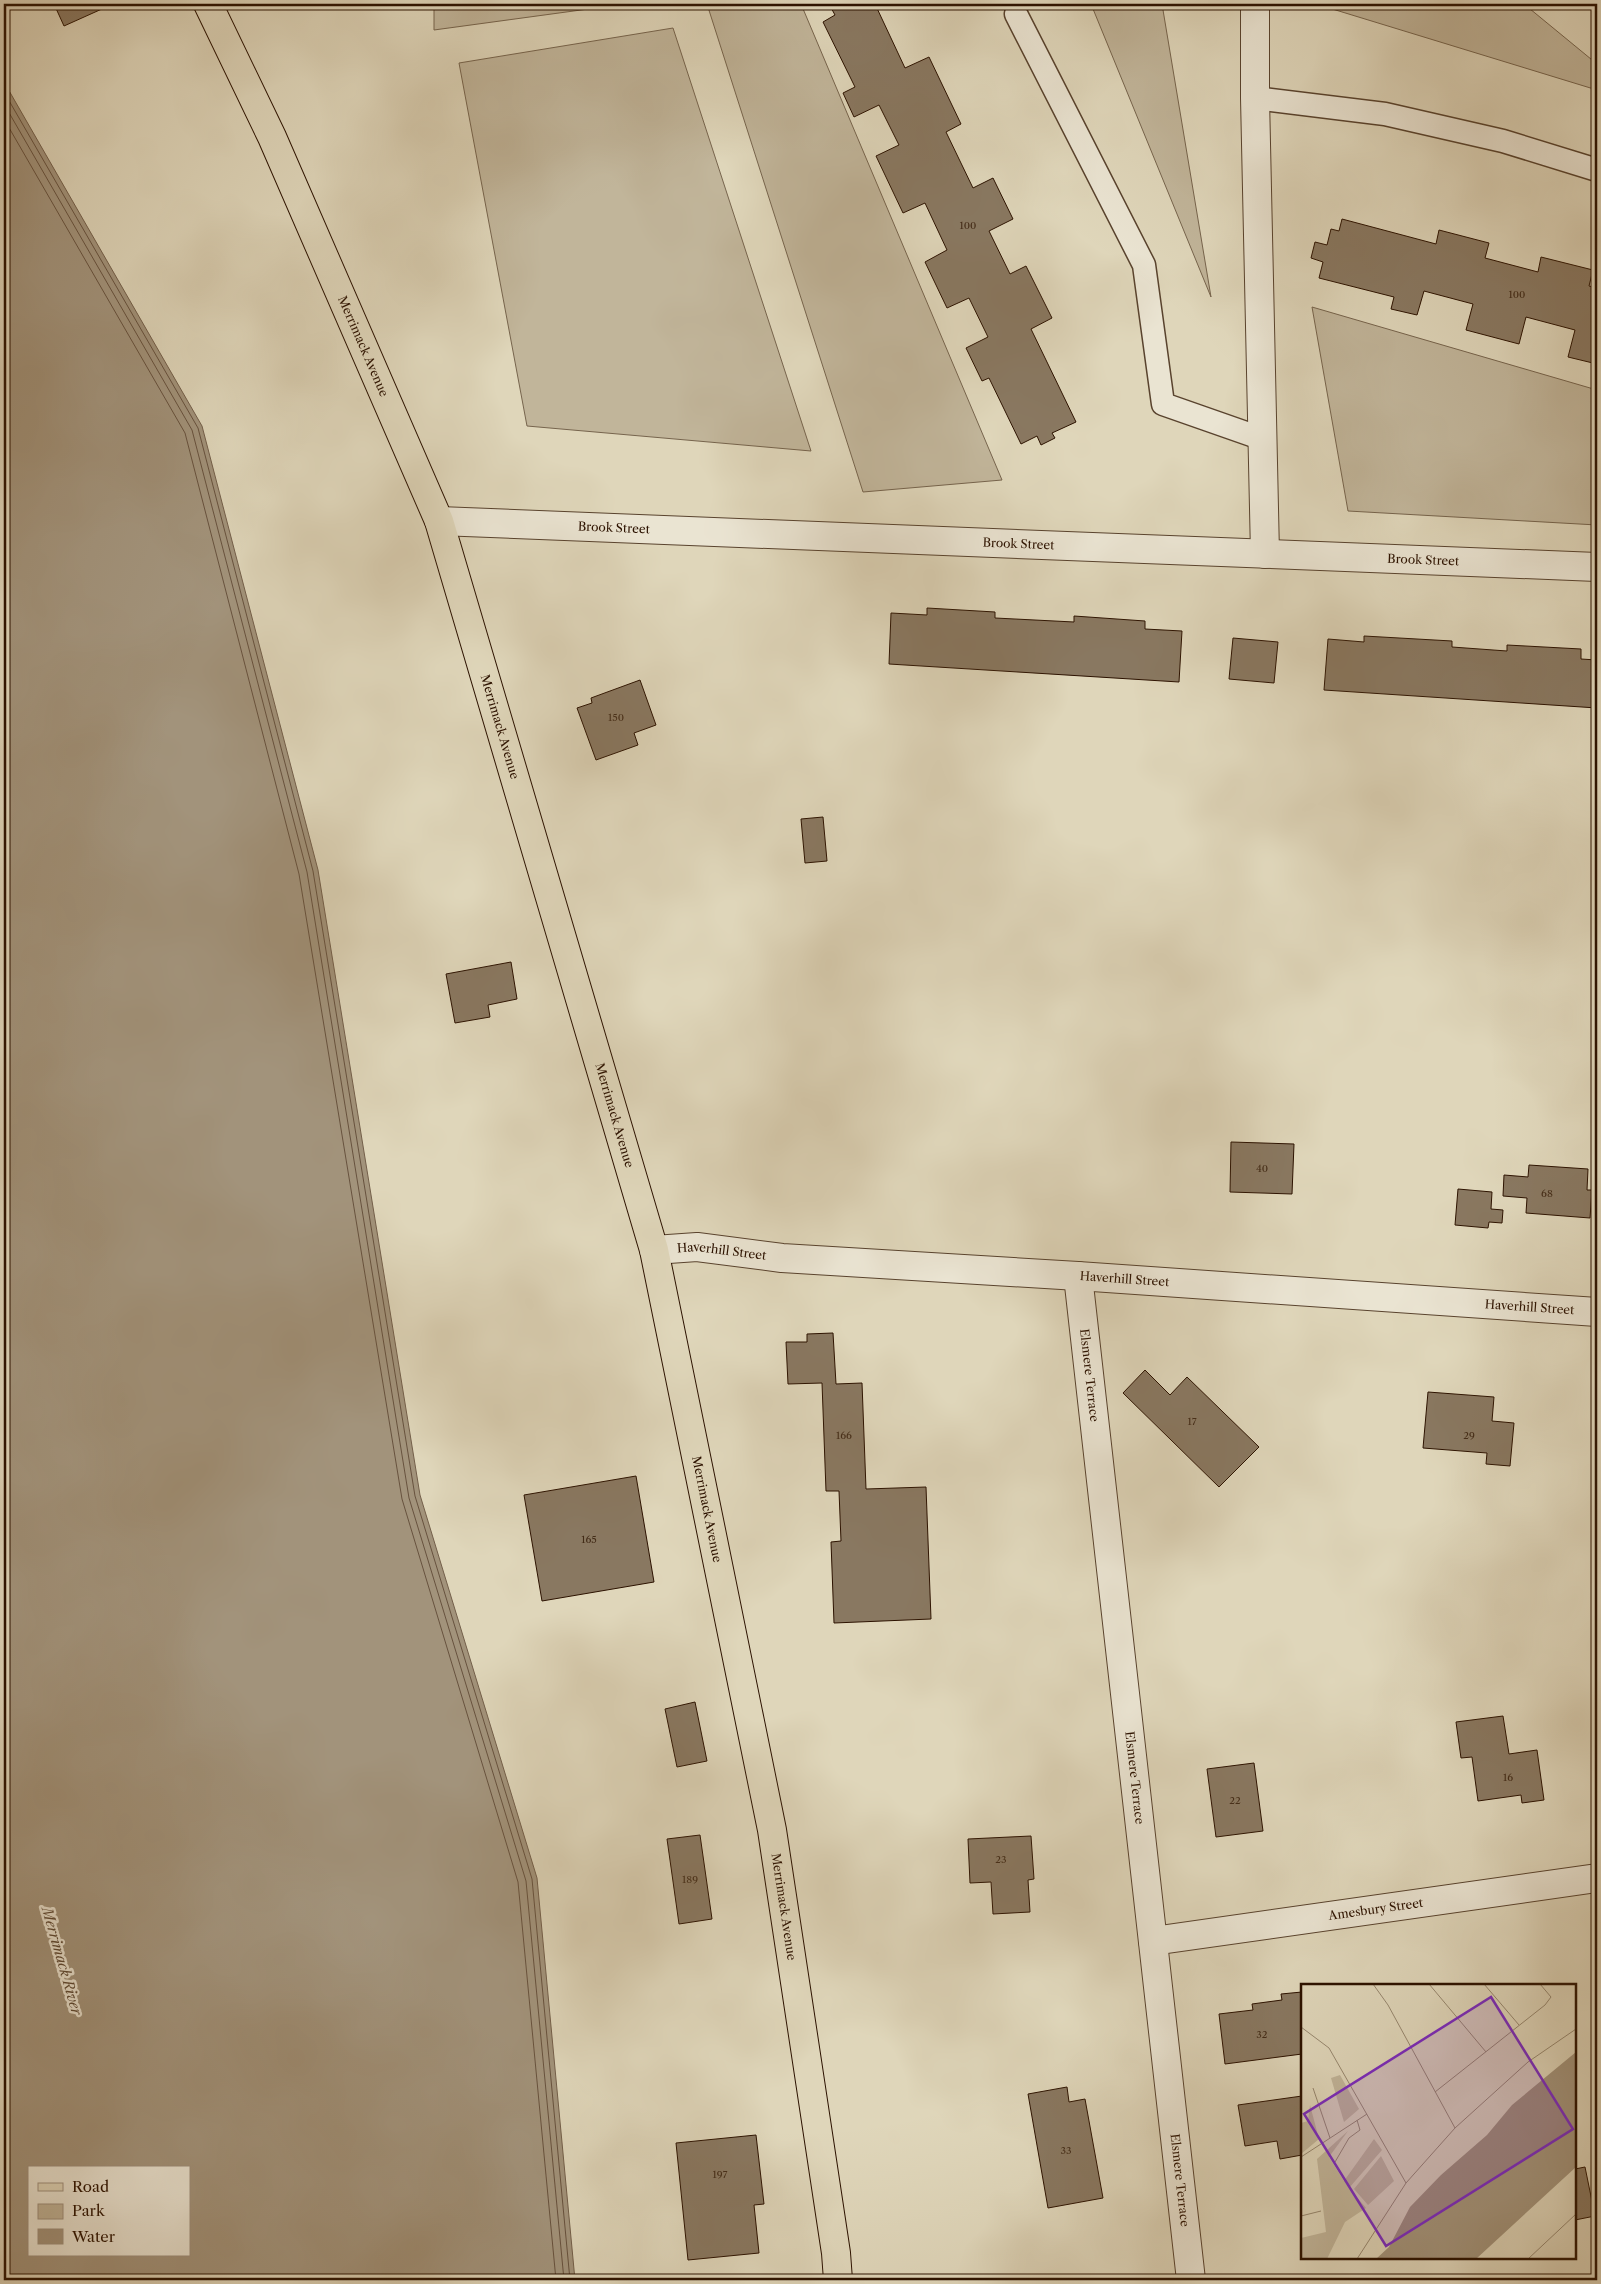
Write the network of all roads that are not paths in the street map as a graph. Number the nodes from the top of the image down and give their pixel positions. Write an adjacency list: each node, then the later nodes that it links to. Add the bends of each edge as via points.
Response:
1 (208, 4): 7 (main road, Merrimack Avenue, via 272,137)
2 (1255, 4): 4 (street)
3 (1016, 14): 6 (lane, via 1144,264 1163,404)
4 (1255, 98): 5 (lane, via 1385,114 1503,141); 6 (street)
5 (1597, 170)
6 (1262, 439): 8 (street)
7 (439, 522): 8 (street, Brook Street); 10 (main road, Merrimack Avenue)
8 (1265, 554): 9 (street, Brook Street)
9 (1597, 567)
10 (654, 1250): 11 (street, Haverhill Street, via 698,1247 782,1258); 15 (main road, Merrimack Avenue, via 772,1830)
11 (1078, 1276): 12 (street, Haverhill Street); 14 (street, Elsmere Terrace)
12 (1597, 1312)
13 (1597, 1878): 14 (street, Amesbury Street)
14 (1153, 1941): 16 (street, Elsmere Terrace)
15 (838, 2280)
16 (1191, 2280)

